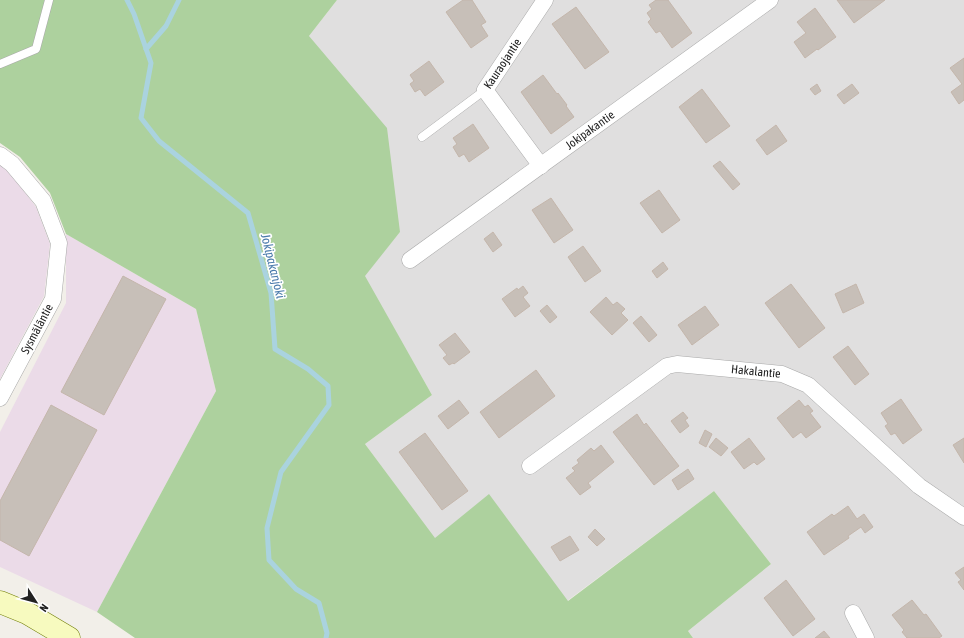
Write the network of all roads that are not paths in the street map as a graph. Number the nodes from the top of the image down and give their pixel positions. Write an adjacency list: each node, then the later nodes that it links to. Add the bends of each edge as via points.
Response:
1 (49, 0): 4 (lane, via 36,49)
2 (545, 0): 5 (street, Kauraojantie)
3 (770, 0): 8 (street, Jokipakantie)
4 (0, 64)
5 (486, 90): 6 (lane); 8 (street, Kauraojantie)
6 (422, 137)
7 (0, 155): 10 (street, Sysmäläntie, via 12,164 43,201 58,243 53,299)
8 (541, 166): 9 (street, Jokipakantie)
9 (410, 260)
10 (0, 398)
11 (530, 466): 12 (street, Hakalantie, via 667,366 677,364 782,374 808,385 919,486)
12 (964, 517)
13 (0, 602): 15 (main road, via 27,613)
14 (853, 613): 16 (street)
15 (69, 638)
16 (866, 638)

